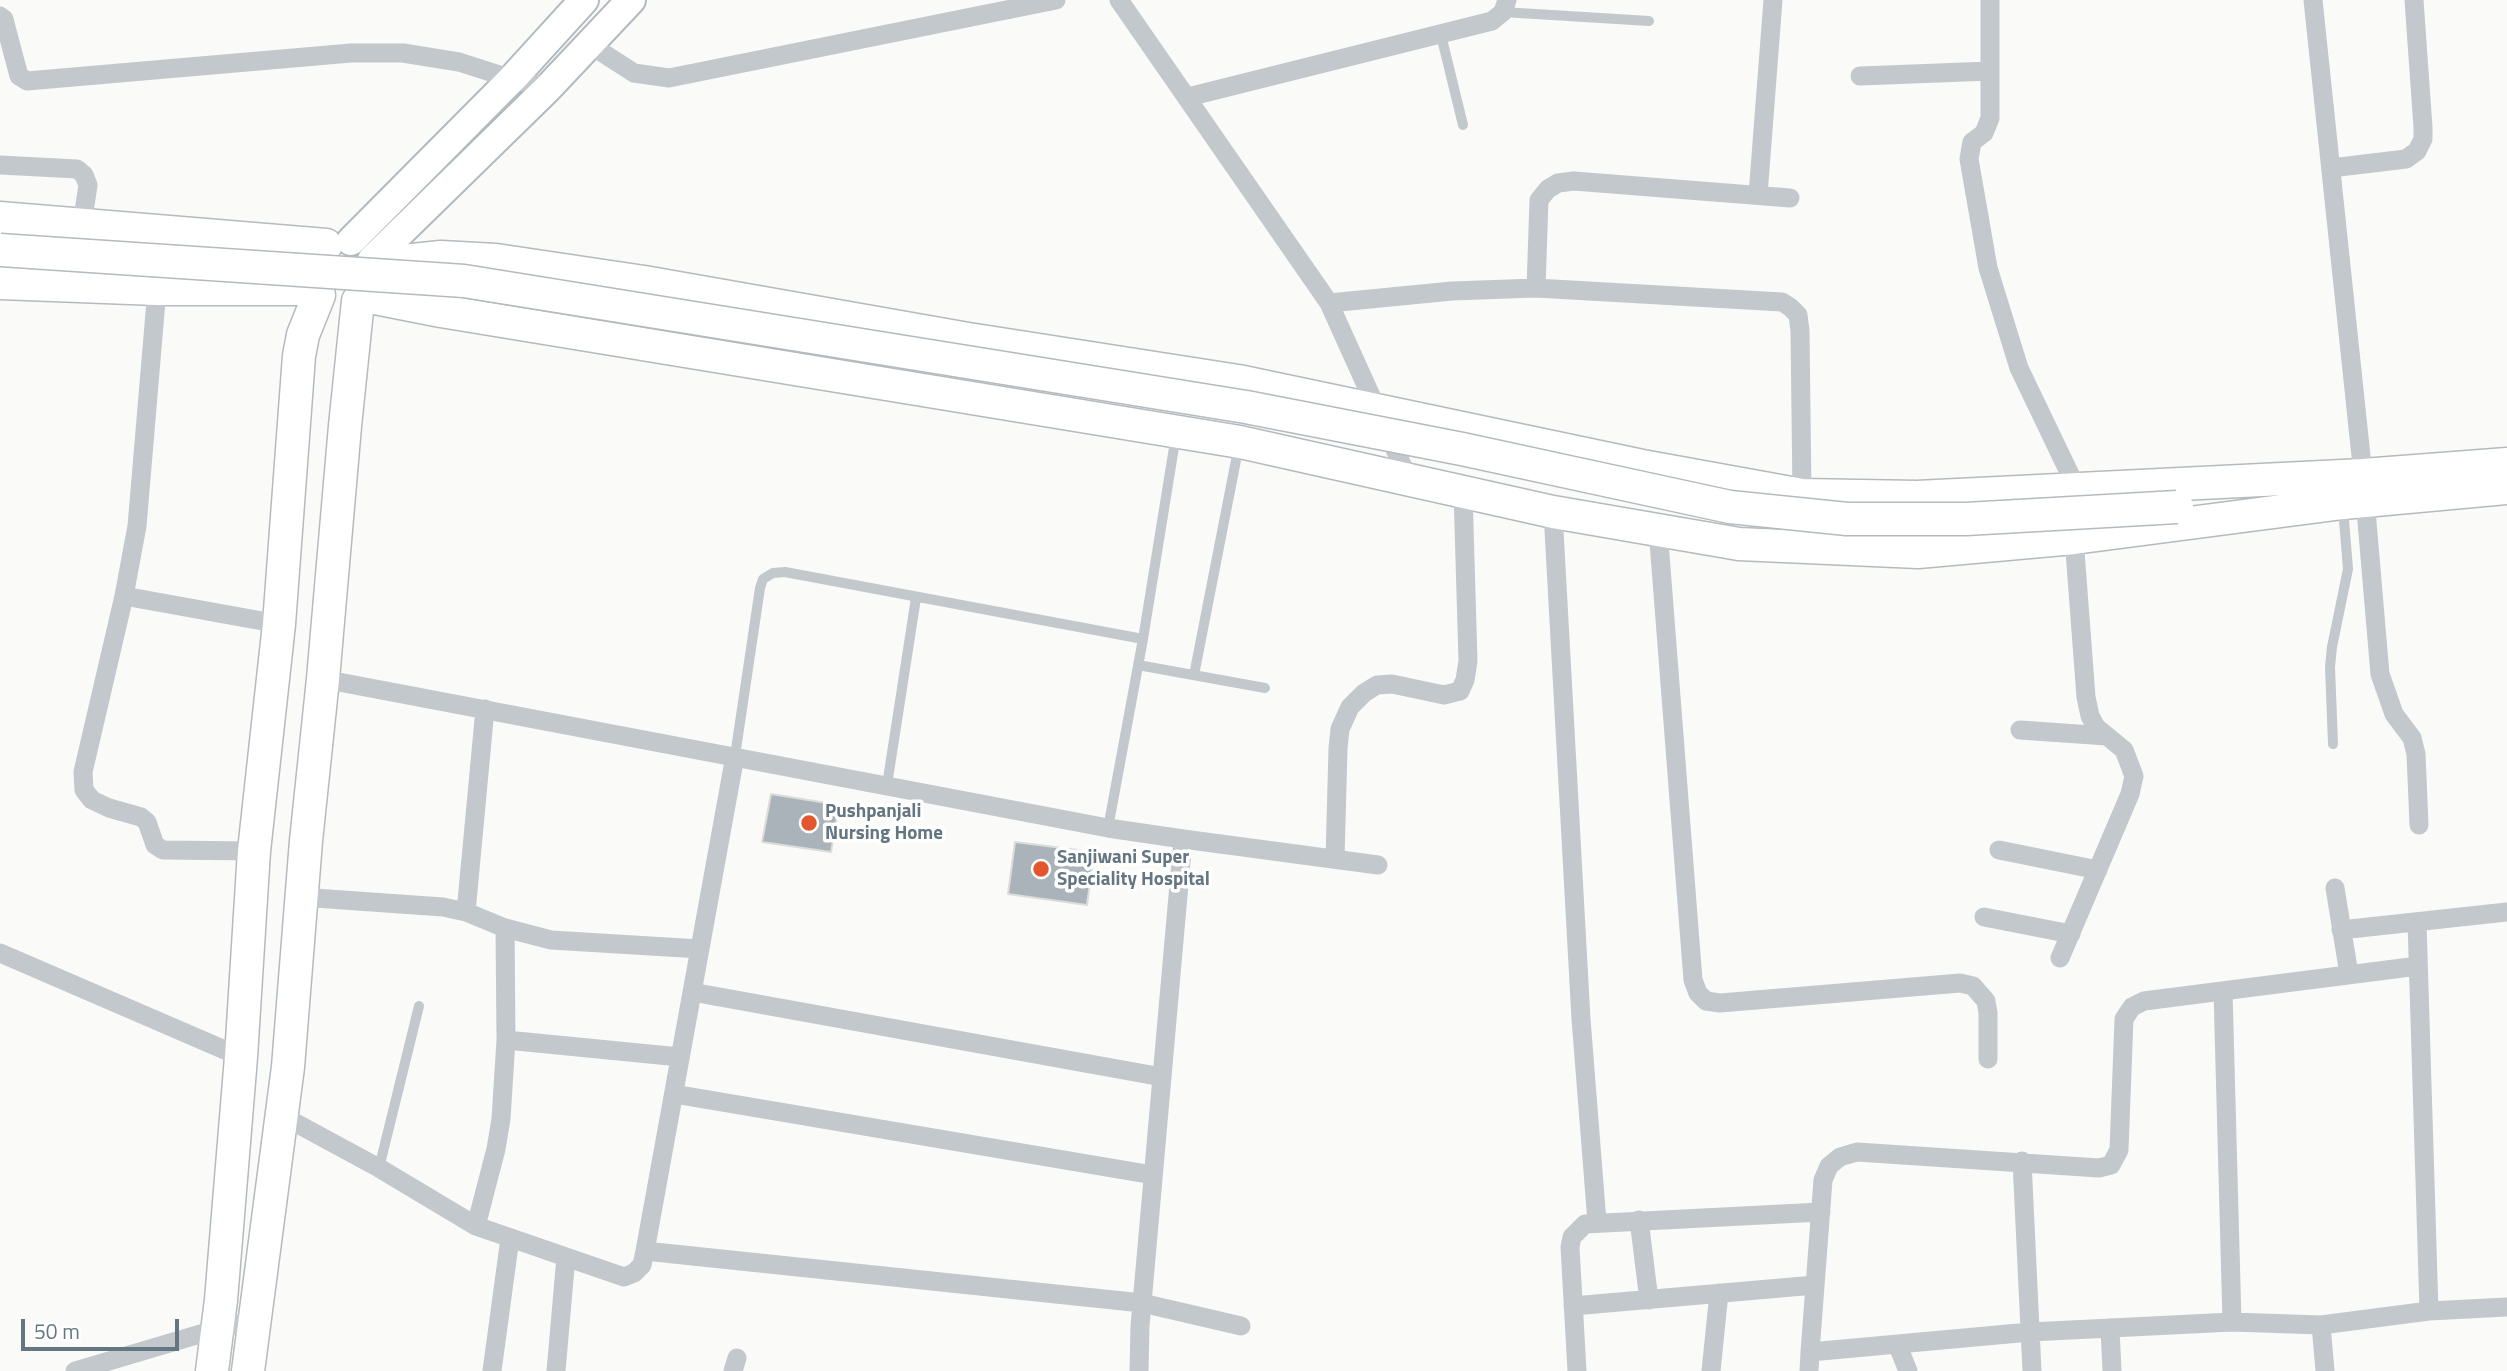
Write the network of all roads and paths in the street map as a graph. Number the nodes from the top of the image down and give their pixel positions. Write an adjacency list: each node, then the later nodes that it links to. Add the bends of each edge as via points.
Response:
1 (584, 0): 16 (main road)
2 (631, 0): 13 (main road)
3 (1056, 0): 13 (street, via 669,78 635,73)
4 (1119, 0): 18 (street)
5 (1773, 0): 22 (street)
6 (1990, 0): 14 (street)
7 (2313, 0): 21 (street)
8 (2414, 0): 21 (street, via 2423,127 2417,151 2406,159)
9 (1505, 6): 11 (lane); 12 (street, via 1492,21)
10 (0, 16): 16 (street, via 19,76 27,81 351,53 403,53 459,62)
11 (1649, 21)
12 (1441, 35): 18 (street); 19 (lane)
13 (589, 44): 17 (main road)
14 (1990, 71): 15 (street); 43 (street, via 1990,118 1984,133 1972,142 1969,159 1988,268 2019,368)
15 (1860, 76)
16 (512, 79): 17 (street); 27 (main road)
17 (548, 88): 27 (main road)
18 (1188, 97): 33 (street)
19 (1463, 125)
20 (0, 165): 25 (street, via 77,169 88,185)
21 (2330, 168): 45 (street)
22 (1758, 195): 23 (street); 29 (street, via 1559,183 1539,200)
23 (1790, 198)
24 (0, 218): 25 (main road)
25 (82, 225): 27 (main road)
26 (0, 250): 47 (main road, bridge, via 464,281 1246,407 1730,507 1860,519 1966,519)
27 (356, 253): 31 (main road, via 319,250 310,272); 32 (main road, via 374,281); 34 (main road, via 496,260)
28 (0, 283): 30 (main road)
29 (1536, 288): 33 (street); 46 (street, via 1782,302 1790,307 1798,315 1800,331)
30 (157, 289): 31 (main road); 52 (street, via 136,526)
31 (317, 292): 32 (main road, via 334,304 351,304); 54 (main road, via 299,356)
32 (362, 298): 35 (main road); 58 (main road, via 345,426)
33 (1329, 303): 36 (street)
34 (1040, 350): 35 (main road); 36 (main road, via 1238,381)
35 (1034, 409): 37 (main road)
36 (1378, 411): 40 (street); 46 (main road)
37 (1176, 433): 38 (main road); 55 (lane)
38 (1240, 442): 40 (main road); 57 (lane)
39 (2507, 464): 45 (main road)
40 (1408, 478): 44 (main road)
41 (2245, 481): 43 (main road); 45 (main road); 47 (main road); 49 (main road)
42 (2507, 488): 45 (main road)
43 (2077, 489): 46 (main road, via 1917,497)
44 (1463, 492): 48 (main road); 71 (street, via 1465,680 1460,691 1444,695 1377,685 1350,707 1338,748)
45 (2357, 493): 49 (main road); 63 (lane, via 2330,667); 66 (street, via 2380,674 2395,714 2412,738)
46 (1802, 495)
47 (2178, 506): 49 (main road)
48 (1553, 512): 50 (main road); 103 (street)
49 (2249, 516): 51 (main road)
50 (1658, 529): 51 (main road, via 1738,544 1918,552); 94 (street, via 1693,981 1698,993 1706,1001 1720,1003 1960,983 1973,986 1986,1001)
51 (2074, 538): 62 (street, via 2086,697 2090,716)
52 (124, 596): 54 (street); 70 (street, via 83,772 84,790 92,800 141,817 155,845 163,849)
53 (916, 598): 55 (lane); 64 (lane, via 785,572 764,579); 65 (lane)
54 (279, 624): 70 (main road)
55 (1143, 639): 56 (lane)
56 (1138, 665): 57 (lane); 67 (lane)
57 (1194, 675): 59 (lane)
58 (323, 679): 60 (street); 75 (main road)
59 (1265, 688)
60 (485, 709): 64 (street); 76 (street)
61 (2020, 730): 62 (street)
62 (2107, 736): 73 (street, via 2124,750 2134,776)
63 (2333, 744)
64 (735, 756): 65 (street); 83 (street)
65 (887, 785): 67 (street)
66 (2419, 825)
67 (1108, 828): 68 (street)
68 (1183, 839): 71 (street); 95 (street)
69 (1999, 850): 73 (street)
70 (254, 852): 93 (main road)
71 (1335, 859): 72 (street)
72 (1378, 865)
73 (2098, 870): 82 (street)
74 (2334, 888): 81 (street)
75 (300, 897): 76 (street, via 418,904); 97 (main road)
76 (466, 912): 80 (street)
77 (2507, 912): 79 (street)
78 (1984, 917): 82 (street)
79 (2417, 922): 81 (street); 86 (street)
80 (505, 928): 83 (street, via 551,940); 91 (street)
81 (2342, 930): 87 (street)
82 (2071, 934): 85 (street)
83 (700, 949): 89 (street)
84 (0, 953): 93 (street)
85 (2060, 958)
86 (2418, 966): 87 (street); 114 (street)
87 (2349, 974): 88 (street)
88 (2223, 991): 98 (street, via 2144,1001 2132,1007 2124,1019 2119,1150 2111,1164 2099,1168); 116 (street)
89 (692, 992): 92 (street); 95 (street)
90 (419, 1006): 99 (lane)
91 (506, 1040): 92 (street); 104 (street, via 501,1119)
92 (680, 1056): 96 (street)
93 (241, 1057): 120 (main road)
94 (1988, 1059)
95 (1162, 1077): 100 (street)
96 (674, 1094): 100 (street); 106 (street)
97 (281, 1115): 99 (street); 115 (main road)
98 (2022, 1161): 101 (street, via 1857,1152 1829,1166 1823,1180); 121 (street)
99 (379, 1168): 104 (street)
100 (1153, 1175): 111 (street)
101 (1821, 1212): 102 (street); 108 (street)
102 (1639, 1220): 103 (street); 110 (street)
103 (1597, 1222): 112 (street, via 1585,1224 1572,1237)
104 (476, 1226): 105 (street)
105 (510, 1238): 107 (street); 127 (street)
106 (645, 1251): 107 (street, via 642,1265 624,1277); 111 (street)
107 (566, 1257): 128 (street)
108 (1815, 1285): 109 (street); 123 (street)
109 (1719, 1293): 110 (street); 131 (street)
110 (1649, 1300): 112 (street)
111 (1142, 1303): 118 (street); 129 (street)
112 (1573, 1306): 130 (street)
113 (2507, 1307): 114 (street)
114 (2429, 1311): 117 (street)
115 (254, 1321): 120 (street); 126 (main road)
116 (2232, 1322): 117 (street); 119 (street)
117 (2321, 1325): 135 (street)
118 (1241, 1326)
119 (2110, 1328): 121 (street); 134 (street)
120 (217, 1329): 124 (street); 125 (main road)
121 (2030, 1332): 122 (street); 133 (street)
122 (1898, 1346): 123 (street); 132 (street)
123 (1810, 1362)
124 (75, 1371)
125 (212, 1371)
126 (248, 1371)
127 (492, 1371)
128 (556, 1371)
129 (1139, 1371)
130 (1577, 1371)
131 (1711, 1371)
132 (1908, 1371)
133 (2032, 1371)
134 (2112, 1371)
135 (2325, 1371)

